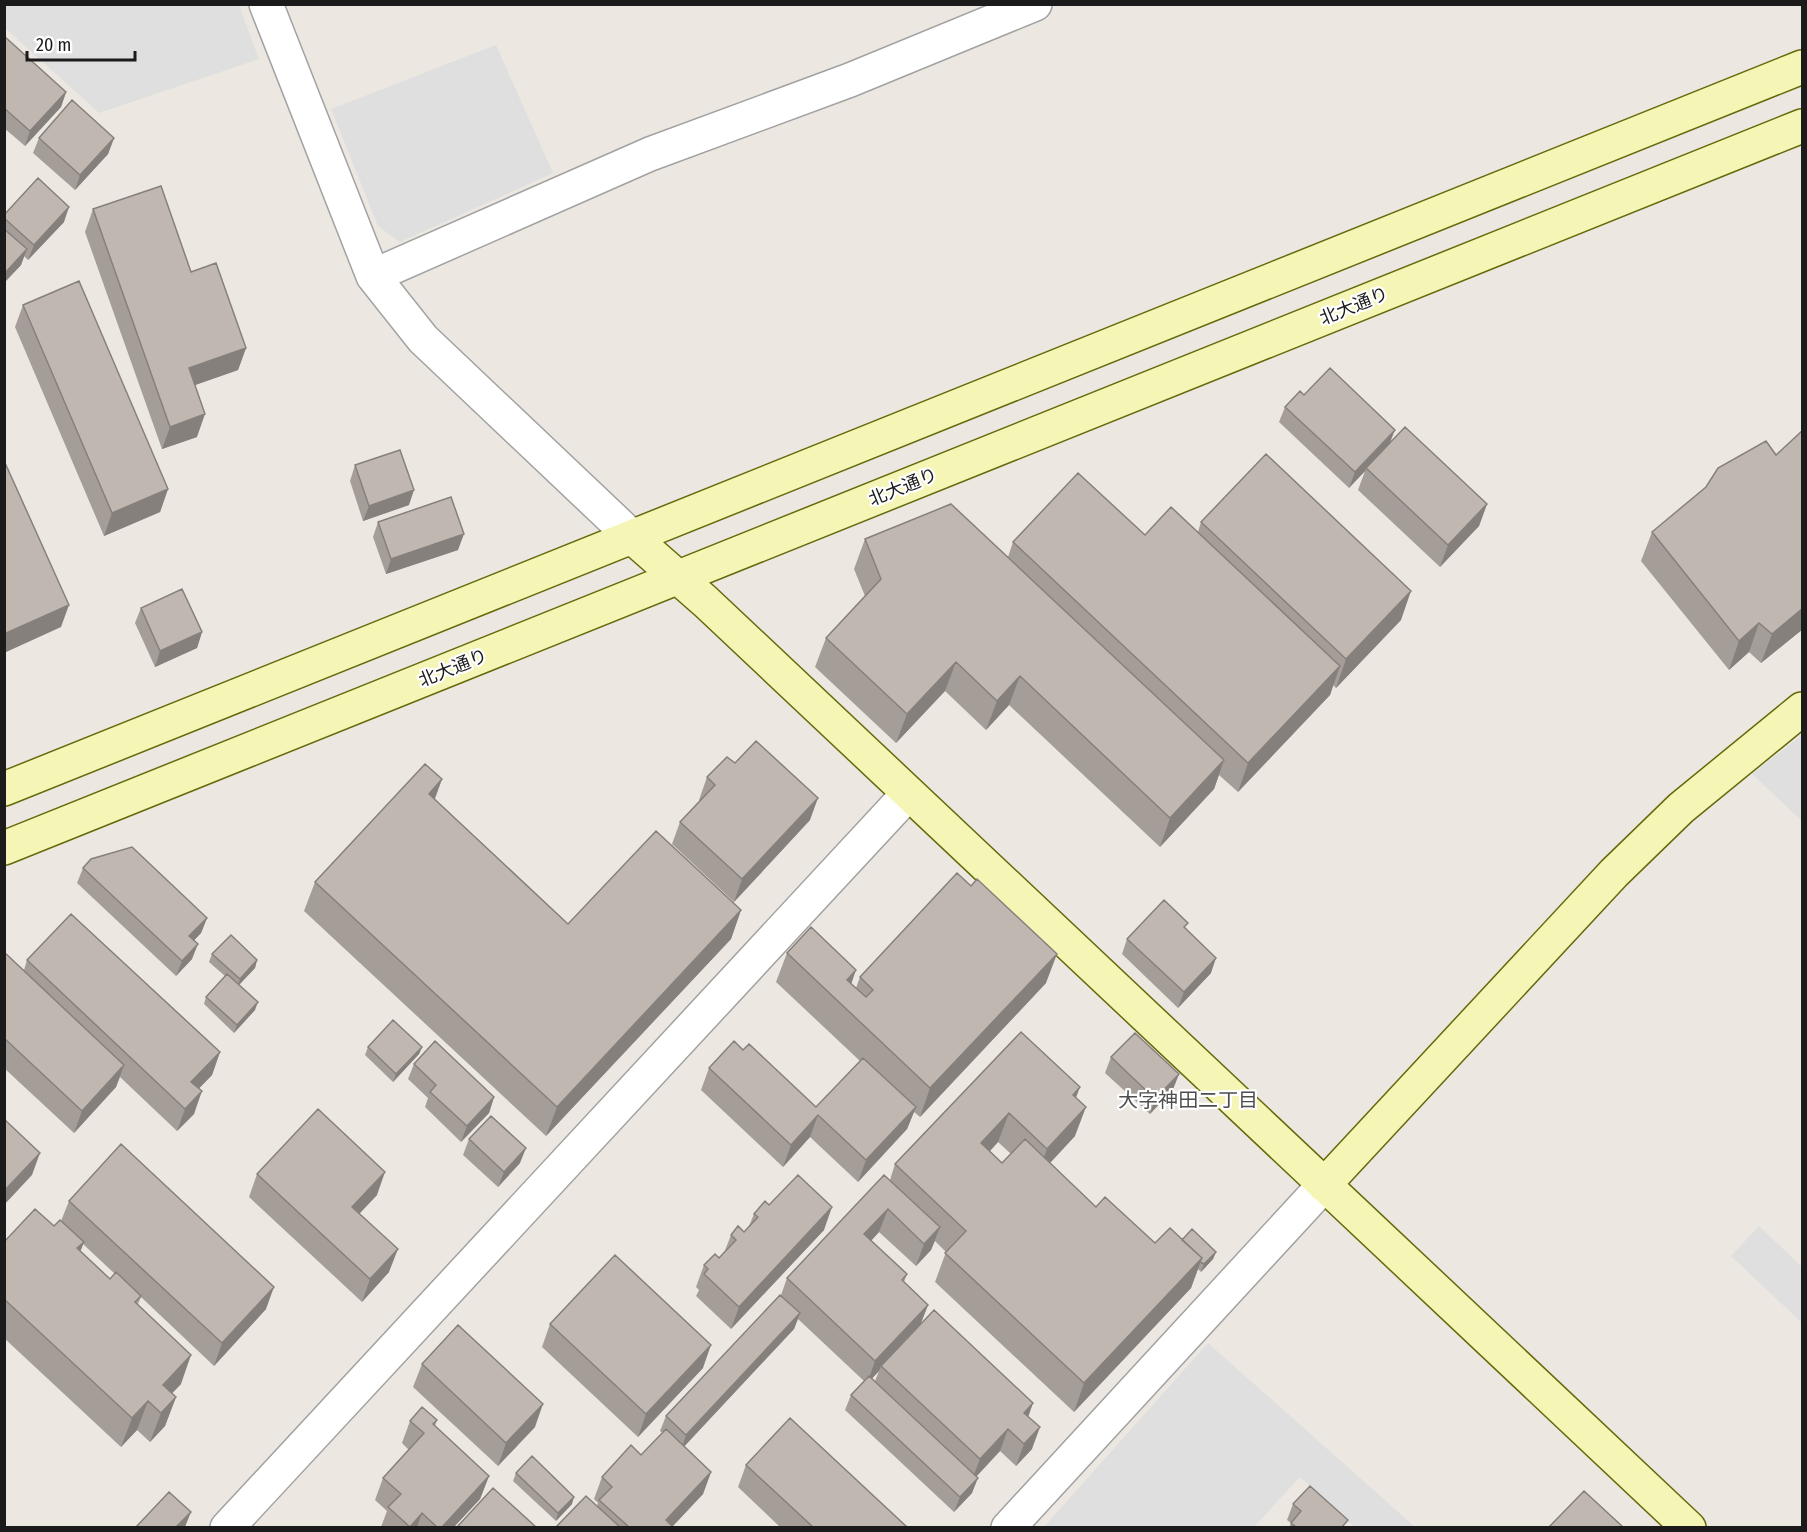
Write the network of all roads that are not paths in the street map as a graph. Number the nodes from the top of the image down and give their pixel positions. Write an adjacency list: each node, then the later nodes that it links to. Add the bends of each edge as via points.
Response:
1 (266, 4): 5 (street)
2 (1035, 4): 5 (street, via 850,80 650,154)
3 (1803, 67): 6 (street)
4 (1803, 126): 7 (street, 北大通り)
5 (373, 276): 6 (street, via 423,339)
6 (632, 537): 7 (street); 9 (street)
7 (677, 578): 10 (street); 11 (street, 北大通り)
8 (1803, 709): 12 (street, via 1681,808 1614,873)
9 (4, 789)
10 (908, 794): 12 (street); 13 (street)
11 (4, 848)
12 (1324, 1185): 14 (street); 15 (street)
13 (227, 1527)
14 (1008, 1527)
15 (1689, 1527)

